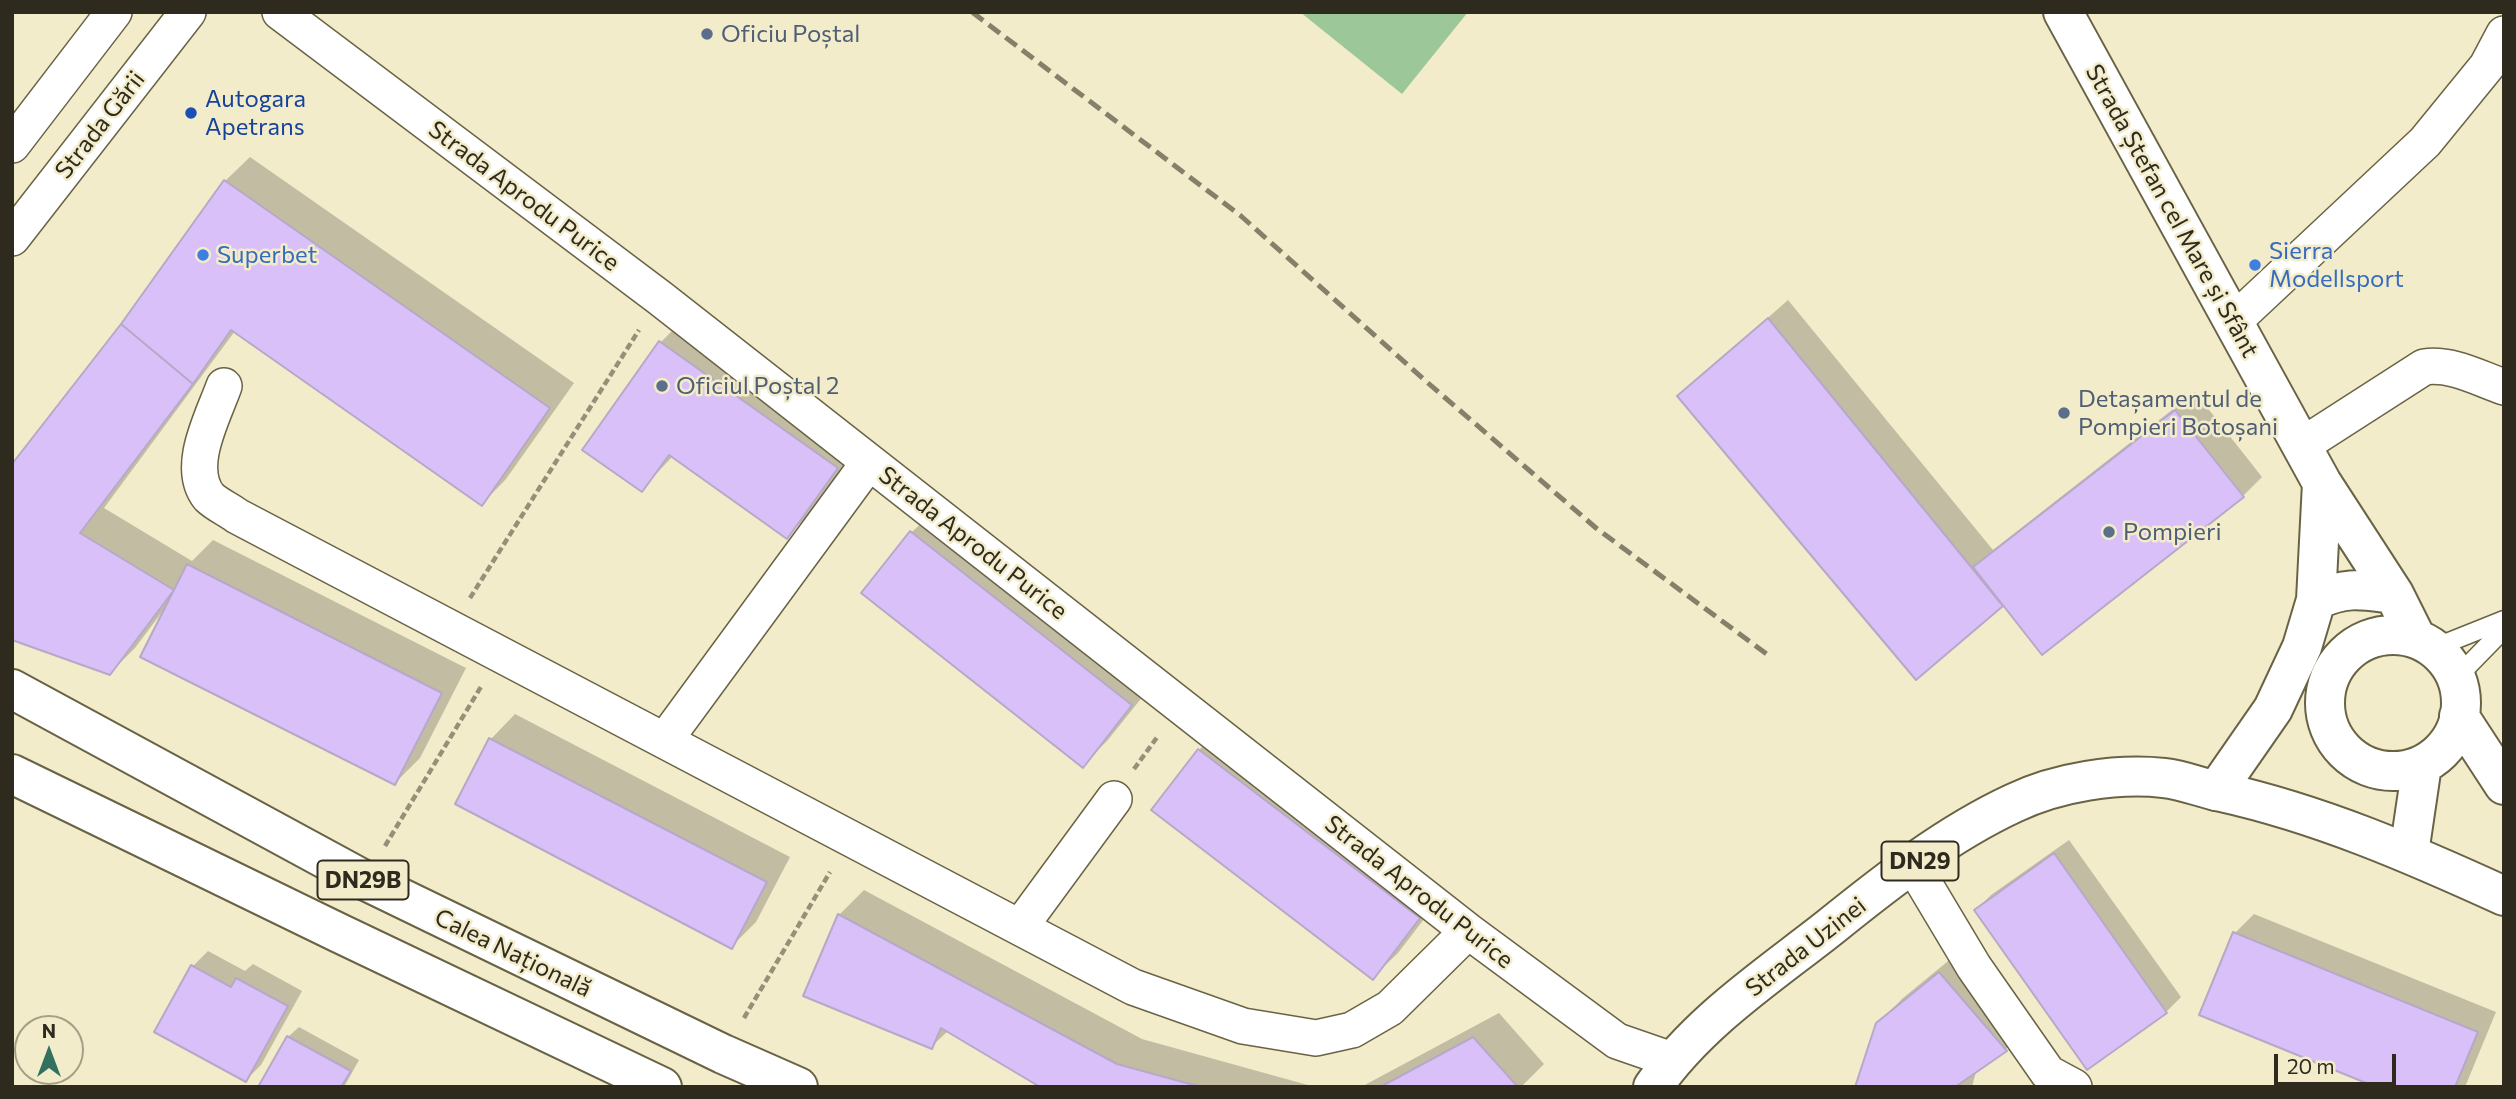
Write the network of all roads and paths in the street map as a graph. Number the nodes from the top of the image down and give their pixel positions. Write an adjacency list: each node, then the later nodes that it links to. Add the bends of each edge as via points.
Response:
1 (114, 12): 6 (street)
2 (188, 12): 7 (street, Strada Gării)
3 (280, 12): 8 (street, Strada Aprodu Purice)
4 (2063, 12): 9 (main road, Strada Ștefan cel Mare și Sfânt)
5 (2504, 34): 9 (street, via 2487,66 2425,142)
6 (12, 145)
7 (12, 238)
8 (660, 298): 13 (street, Strada Aprodu Purice); 18 (path)
9 (2233, 322): 12 (main road, Strada Ștefan cel Mare și Sfânt)
10 (224, 386): 18 (street, via 198,462 210,497 237,516)
11 (2504, 387): 12 (street, via 2439,365 2424,367)
12 (2301, 446): 14 (main road, Strada Ștefan cel Mare și Sfânt)
13 (869, 462): 25 (street, Strada Aprodu Purice); 27 (street)
14 (2322, 484): 15 (main road, Strada Ștefan cel Mare și Sfânt); 16 (main road)
15 (2394, 594): 16 (main road, via 2339,590); 20 (main road, Strada Ștefan cel Mare și Sfânt)
16 (2316, 600): 22 (main road)
17 (2504, 620): 20 (lane)
18 (451, 628): 21 (street)
19 (2504, 629): 20 (lane, via 2457,677)
20 (2433, 650): 23 (main road, via 2395,634 2374,637 2355,646); 26 (main road, Strada Ștefan cel Mare și Sfânt, via 2459,684)
21 (501, 655): 27 (street); 36 (path)
22 (2298, 656): 23 (main road); 31 (main road, via 2273,709)
23 (2329, 679): 28 (main road, via 2326,722 2353,759 2375,769 2399,771)
24 (12, 689): 36 (main road, Calea Națională / DN29B)
25 (1180, 704): 32 (path); 39 (street, Strada Aprodu Purice)
26 (2459, 716): 28 (main road, Strada Ștefan cel Mare și Sfânt, via 2456,731 2442,751); 30 (main road)
27 (665, 740): 33 (street)
28 (2423, 765): 34 (main road)
29 (12, 774): 43 (main road, DN29B)
30 (2504, 785)
31 (2216, 791): 34 (main road, DN29, via 2317,817); 35 (main road, Strada Uzinei / DN29, via 2165,778 2113,778 2056,788 2015,802)
32 (1114, 799): 38 (street)
33 (850, 838): 38 (street); 40 (path)
34 (2409, 853): 37 (main road, DN29)
35 (1913, 865): 41 (main road, Strada Uzinei / DN29, via 1735,1002); 42 (street, via 1975,967)
36 (364, 880): 40 (main road, Calea Națională / DN29B)
37 (2504, 896)
38 (1020, 927): 39 (street, via 1133,987 1243,1026 1316,1038 1352,1030 1390,1009)
39 (1468, 931): 41 (street, Strada Aprodu Purice)
40 (723, 1054): 44 (main road, Calea Națională / DN29B)
41 (1662, 1078): 45 (main road, DN29)
42 (2054, 1082)
43 (662, 1087)
44 (798, 1087)
45 (1629, 1087)

